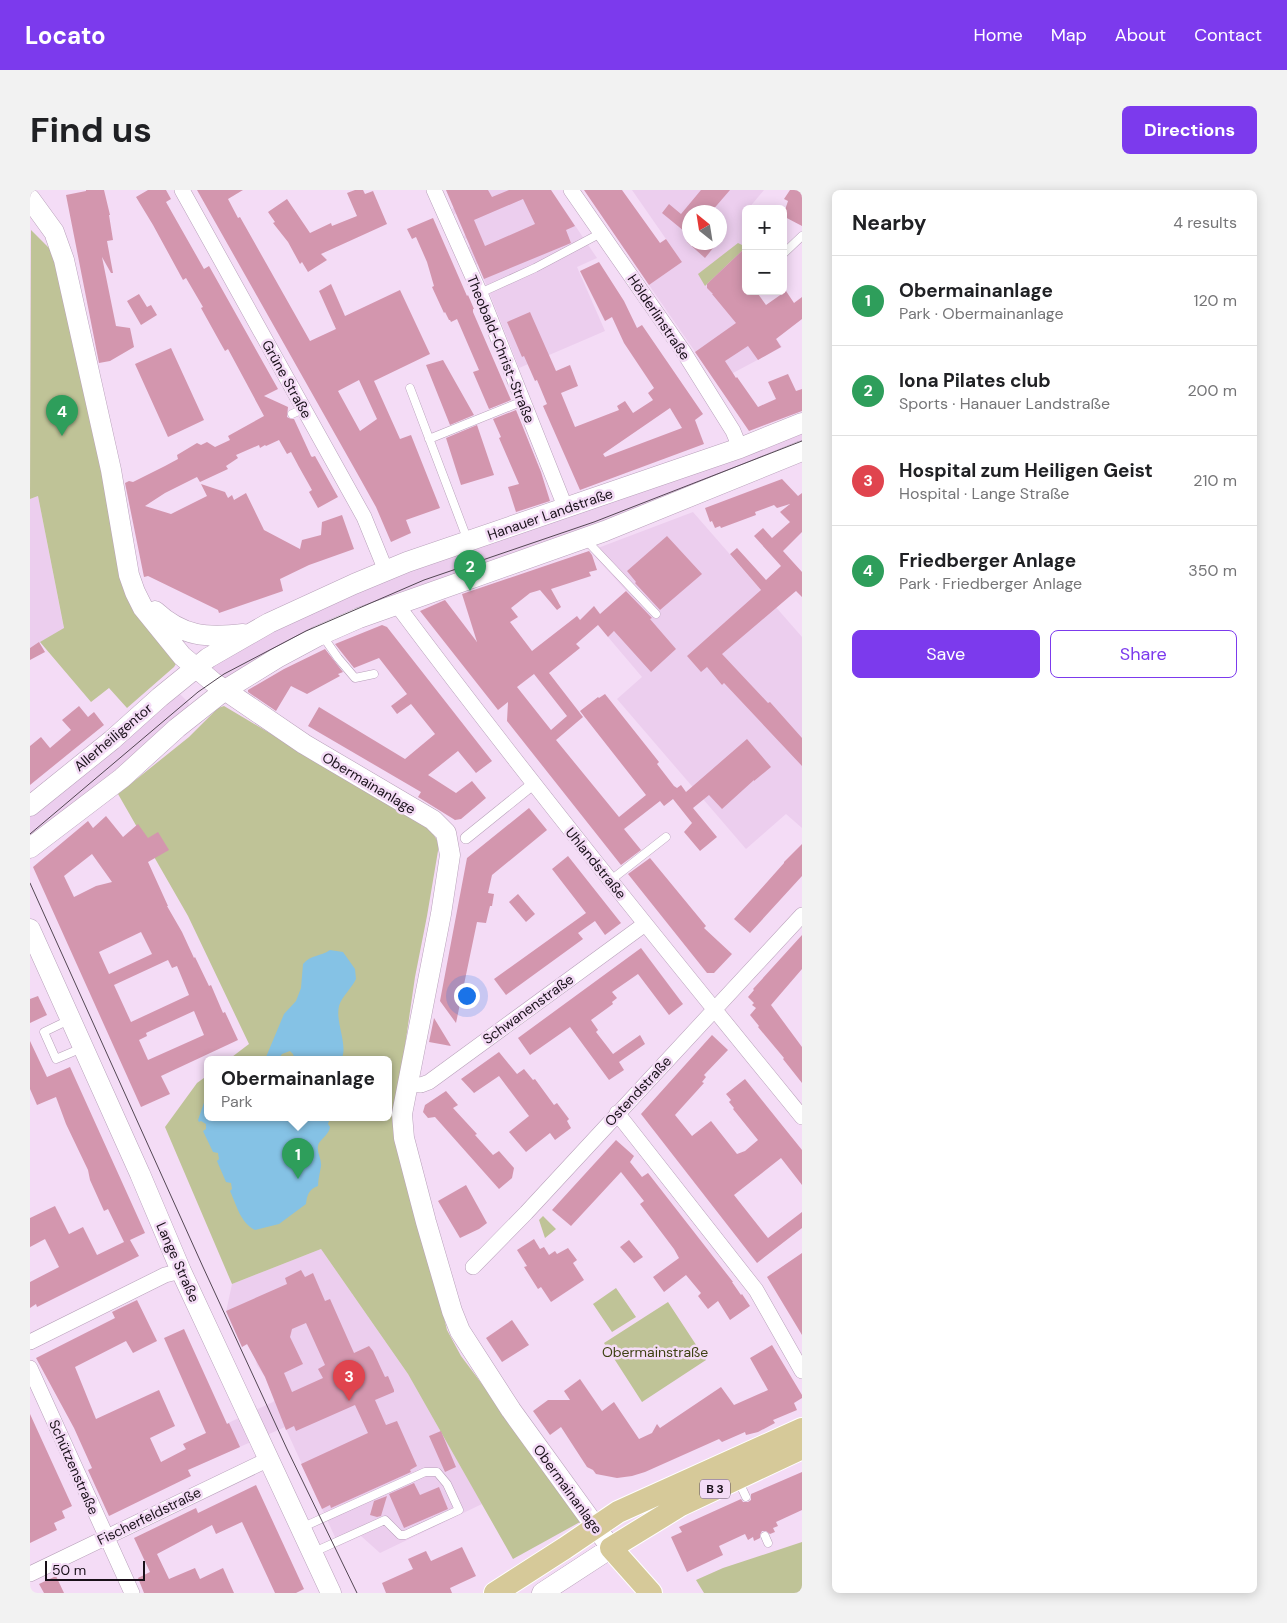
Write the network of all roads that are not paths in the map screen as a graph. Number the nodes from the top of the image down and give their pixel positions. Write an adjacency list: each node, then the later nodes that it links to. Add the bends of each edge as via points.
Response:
1 (182, 190): 18 (street, Grüne Straße, via 298,411 364,517)
2 (434, 190): 8 (street, Theobald-Christ-Straße)
3 (571, 190): 5 (street, Hölderlinstraße)
4 (30, 199): 19 (main road, Obermainanlage, via 54,232 64,260)
5 (601, 233): 8 (lane); 13 (street, Hölderlinstraße, via 688,359 733,431)
6 (802, 236): 7 (lane)
7 (787, 250)
8 (480, 293): 10 (street, Theobald-Christ-Straße)
9 (410, 388): 12 (lane)
10 (523, 401): 12 (lane); 15 (street, Theobald-Christ-Straße)
11 (802, 423): 13 (main road, Hanauer Landstraße)
12 (429, 440): 17 (lane)
13 (740, 448): 15 (main road, Hanauer Landstraße)
14 (800, 457): 16 (main road)
15 (566, 508): 17 (main road, Hanauer Landstraße)
16 (585, 538): 20 (main road); 21 (lane)
17 (468, 541): 18 (main road, Hanauer Landstraße)
18 (386, 571): 22 (main road, Hanauer Landstraße)
19 (135, 592): 22 (main road, via 174,626 187,632 200,636); 24 (main road, Obermainanlage, via 160,630)
20 (396, 605): 23 (main road); 28 (street, Uhlandstraße)
21 (656, 614)
22 (250, 633): 24 (main road, Hanauer Landstraße, via 208,658)
23 (322, 634): 25 (lane, via 355,678); 26 (main road)
24 (198, 670): 26 (main road, Obermainanlage); 27 (main road, via 201,682 195,706); 29 (main road, Allerheiligentor)
25 (374, 674)
26 (224, 690): 27 (main road); 40 (main road, Obermainanlage, via 304,744 433,820 446,834 450,848 448,873)
27 (182, 724): 32 (main road, via 122,778)
28 (533, 784): 31 (street); 33 (street, Uhlandstraße)
29 (30, 806)
30 (666, 836): 33 (lane)
31 (466, 838)
32 (30, 848)
33 (611, 880): 35 (street, Uhlandstraße)
34 (802, 915): 37 (street, Ostendstraße)
35 (645, 924): 37 (street, Uhlandstraße); 40 (street, Schwanenstraße, via 429,1082)
36 (30, 929): 38 (main road, Lange Straße)
37 (714, 1010): 41 (street, Ostendstraße); 42 (street, Uhlandstraße)
38 (71, 1019): 39 (main road, Lange Straße); 39 (lane, via 44,1032 56,1059)
39 (83, 1047): 44 (main road, Lange Straße)
40 (408, 1084): 52 (main road, Obermainanlage, via 402,1114 404,1138 456,1324 511,1410)
41 (617, 1113): 43 (street, Ostendstraße); 47 (street, via 756,1290)
42 (802, 1117)
43 (473, 1267)
44 (181, 1271): 45 (street, via 165,1275); 50 (main road, Lange Straße)
45 (30, 1342)
46 (30, 1368): 54 (street, Schützenstraße)
47 (802, 1371)
48 (802, 1429): 51 (main road, B 3)
49 (802, 1448): 51 (main road, B 3)
50 (269, 1459): 53 (main road, Lange Straße); 54 (street, Fischerfeldstraße)
51 (734, 1473): 52 (main road, B 3, via 628,1507); 55 (main road, B 3)
52 (596, 1526): 55 (main road, Obermainanlage); 60 (main road, B 3)
53 (301, 1528): 56 (main road, Lange Straße); 56 (lane, via 425,1472 437,1472 447,1484 459,1510 405,1535 400,1535 385,1520)
54 (106, 1537): 57 (street, Fischerfeldstraße); 58 (street, Schützenstraße)
55 (612, 1548): 61 (main road); 62 (main road, Obermainanlage)
56 (312, 1553): 59 (main road, Lange Straße)
57 (30, 1574)
58 (132, 1593)
59 (331, 1593)
60 (495, 1593)
61 (542, 1593)
62 (652, 1593)

